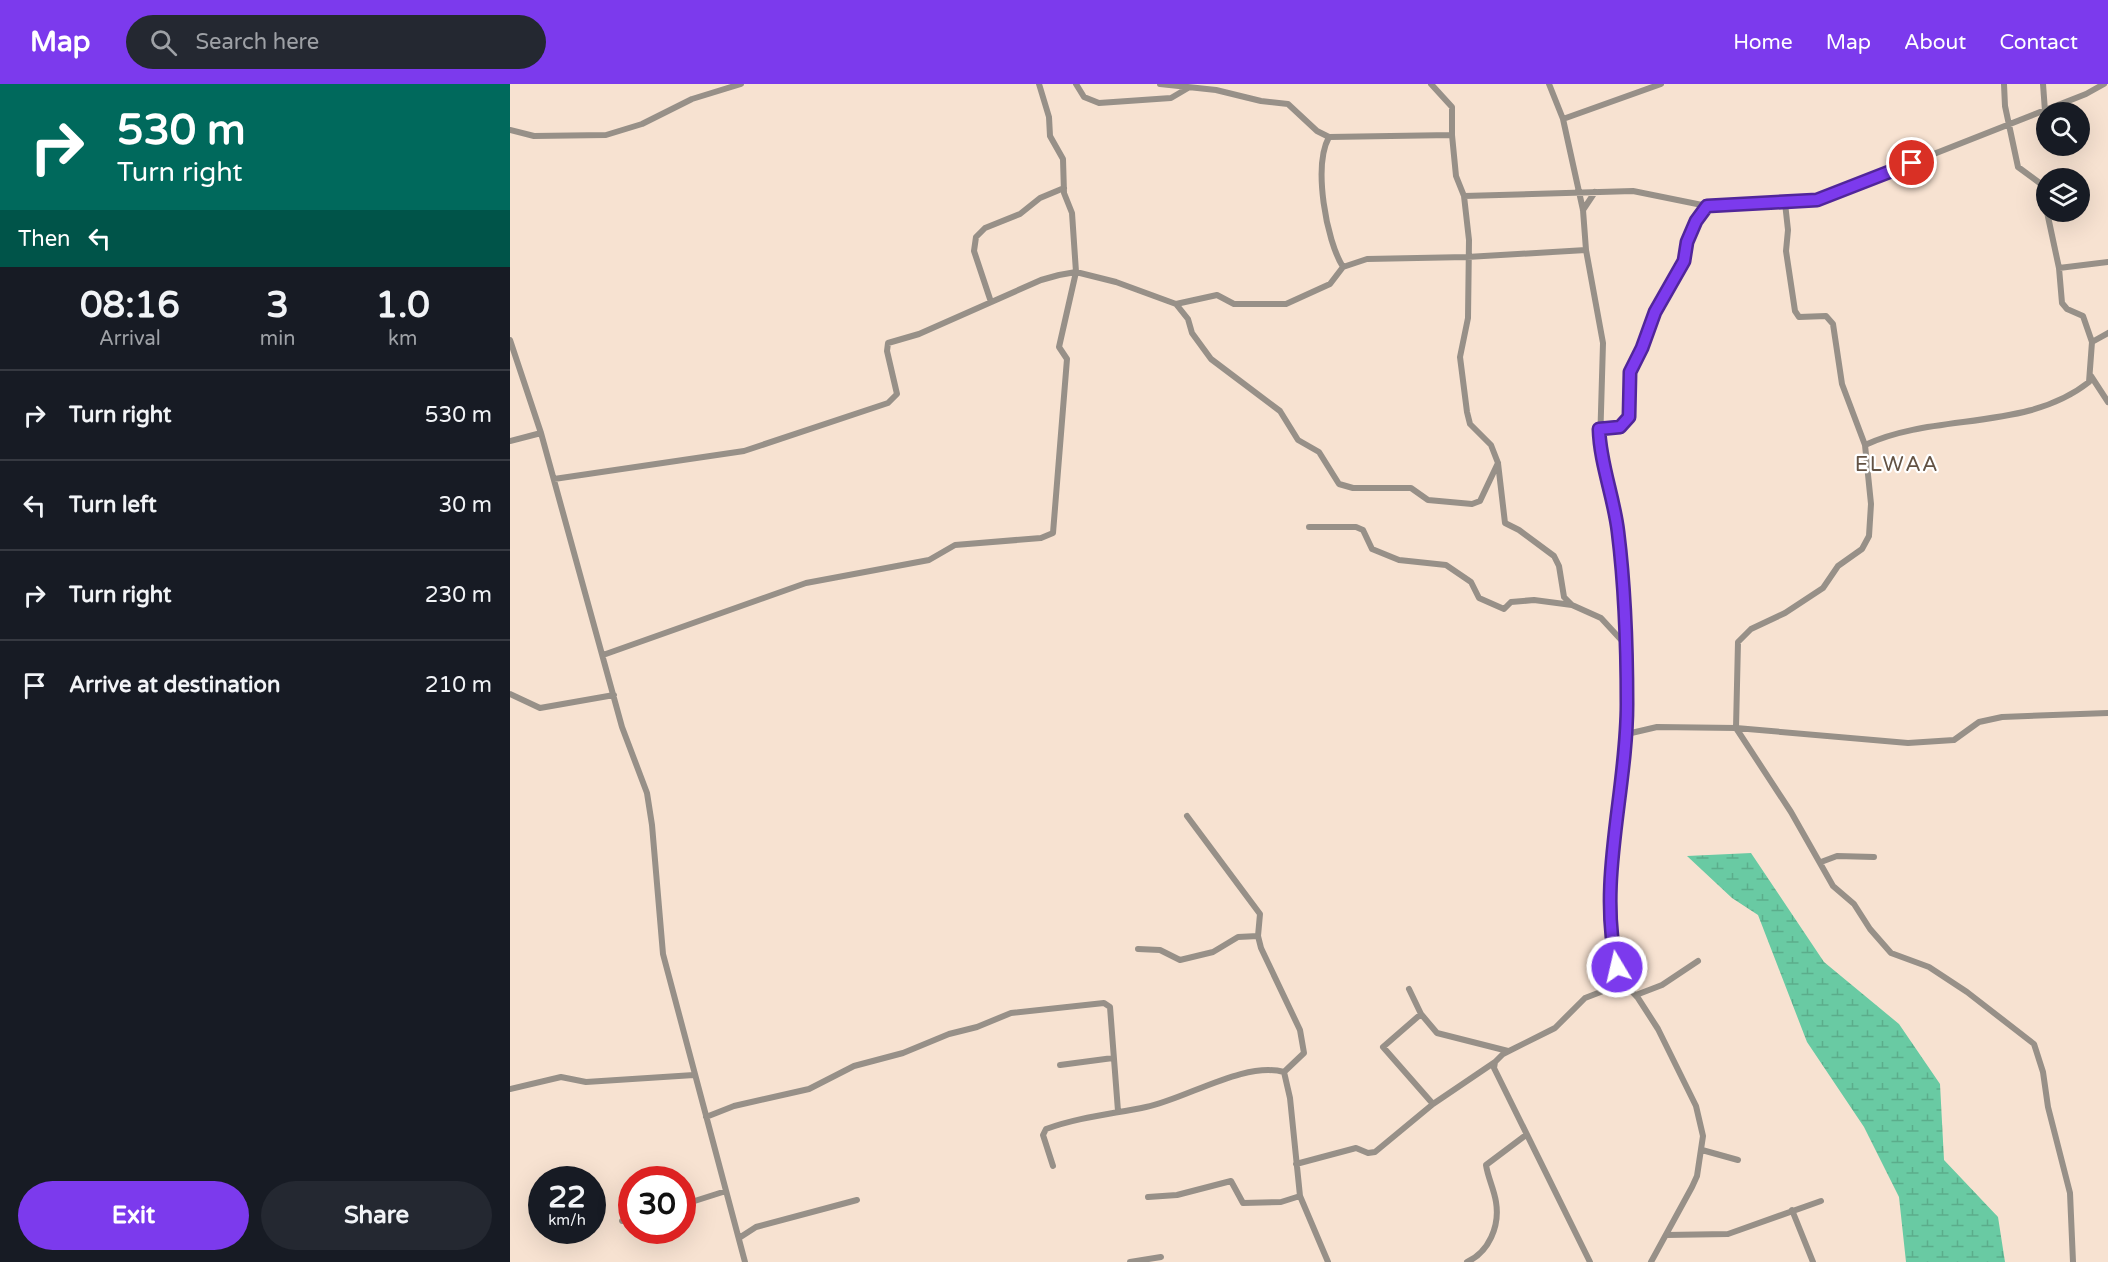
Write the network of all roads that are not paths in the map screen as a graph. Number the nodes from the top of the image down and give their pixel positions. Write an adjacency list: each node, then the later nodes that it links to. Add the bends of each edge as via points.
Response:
1 (741, 84): 17 (street, via 692,99 642,124 606,135 534,136)
2 (1039, 84): 21 (street, via 1050,135 1063,159)
3 (1076, 84): 11 (street, via 1083,97 1099,103 1171,98)
4 (1160, 84): 11 (street)
5 (1431, 84): 18 (street, via 1452,107)
6 (1549, 84): 15 (street)
7 (1661, 84): 15 (street)
8 (2004, 84): 16 (street)
9 (2043, 84): 12 (street)
10 (2104, 84): 13 (street)
11 (1188, 86): 19 (street, via 1288,104)
12 (2044, 102)
13 (2065, 102)
14 (2036, 115): 16 (street)
15 (1563, 119): 23 (street)
16 (2008, 126): 20 (street, via 2018,167); 25 (street, via 1832,195)
17 (510, 130)
18 (1452, 135): 19 (street); 24 (street, via 1456,176)
19 (1329, 137): 32 (street, via 1324,148 1324,206 1332,244)
20 (2036, 180)
21 (1064, 188): 34 (street, via 1072,213); 35 (street, via 1040,198 1020,214 985,228 976,237 974,251)
22 (1595, 192): 23 (street); 26 (street, via 1642,192); 27 (street)
23 (1580, 194): 24 (street); 27 (street)
24 (1464, 196): 30 (street)
25 (1785, 203): 26 (street); 45 (street, via 1786,251 1795,311 1799,317 1826,316 1831,320 1842,384)
26 (1707, 206): 42 (street, via 1696,221 1684,261 1655,312 1630,372 1629,417 1620,427)
27 (1583, 210): 29 (street)
28 (2049, 222): 33 (street)
29 (1586, 250): 30 (street); 42 (street, via 1603,343)
30 (1467, 257): 32 (street, via 1367,259); 46 (street, via 1468,318 1460,357 1467,412 1470,424 1491,445)
31 (2108, 262): 33 (street)
32 (1343, 267): 36 (street, via 1330,284 1286,304 1234,304 1217,295)
33 (2059, 267): 39 (street, via 2062,303 2083,316)
34 (1076, 272): 35 (street, via 1041,280); 36 (street); 51 (street, via 1059,347 1067,359 1053,533 1041,538 955,545 929,560 806,583)
35 (991, 302): 47 (street, via 919,334 888,343 897,394 888,403 744,451)
36 (1176, 304): 46 (street, via 1211,359 1280,411 1298,440 1318,452 1339,484 1353,488 1413,488 1428,500 1475,504)
37 (2108, 333): 39 (street)
38 (510, 340): 43 (street)
39 (2092, 342): 40 (street)
40 (2091, 376): 41 (street); 45 (street, via 2089,382 2076,390 2021,412 1897,433)
41 (2108, 402)
42 (1599, 429): 50 (street, via 1618,533)
43 (541, 433): 44 (street); 47 (street)
44 (510, 441)
45 (1865, 444): 55 (street, via 1871,504 1867,544 1838,566 1823,588 1743,635 1736,649)
46 (1498, 463): 49 (street, via 1505,524 1520,530 1554,556 1563,594)
47 (554, 479): 51 (street)
48 (1309, 527): 49 (street, via 1360,528 1372,549 1399,560 1446,565 1471,582 1479,598 1497,607 1504,609 1511,602 1534,600)
49 (1572, 605): 50 (street, via 1601,618)
50 (1624, 644): 56 (street)
51 (603, 655): 53 (street)
52 (510, 694): 53 (street, via 540,708)
53 (614, 695): 72 (street, via 647,793 663,954)
54 (2108, 713): 55 (street, via 2002,717 1979,722 1954,740 1908,743)
55 (1736, 728): 56 (street, via 1658,727); 59 (street)
56 (1627, 734): 63 (street, via 1610,906 1613,953)
57 (1187, 816): 60 (street, via 1259,912)
58 (1874, 857): 59 (street, via 1837,856)
59 (1821, 862): 99 (street, via 1833,886 1854,904 1891,953 1929,967 2034,1044 2070,1193)
60 (1258, 936): 61 (street, via 1238,937 1213,952 1180,960 1160,950); 71 (street, via 1303,1036 1304,1053)
61 (1138, 950)
62 (1698, 961): 65 (street, via 1662,985)
63 (1624, 983): 65 (street); 67 (street, via 1585,998 1555,1028)
64 (1409, 989): 66 (street)
65 (1636, 995): 78 (street, via 1696,1106)
66 (1421, 1014): 67 (street, via 1437,1033); 74 (street, via 1383,1047)
67 (1508, 1051): 69 (street)
68 (1113, 1058): 70 (street); 75 (street); 76 (street, via 1110,1006 1104,1003 1051,1007 1011,1013 903,1053 854,1066 809,1089 734,1106)
69 (1496, 1062): 74 (street); 77 (street, via 1497,1076)
70 (1060, 1065)
71 (1284, 1072): 75 (street, via 1257,1072 1196,1088 1164,1102); 80 (street)
72 (694, 1075): 73 (street, via 586,1082 561,1077); 76 (street)
73 (510, 1089)
74 (1433, 1104): 80 (street, via 1375,1152 1356,1148)
75 (1118, 1111): 81 (street, via 1046,1129 1043,1135)
76 (706, 1117): 82 (street)
77 (1526, 1135): 95 (street, via 1486,1165 1497,1207 1495,1225 1486,1248); 96 (street)
78 (1702, 1150): 79 (street); 89 (street, via 1692,1187)
79 (1738, 1160)
80 (1296, 1164): 83 (street)
81 (1053, 1166)
82 (726, 1191): 86 (street); 90 (street)
83 (1300, 1196): 84 (street, via 1281,1202 1243,1203 1231,1181 1178,1195); 94 (street)
84 (1148, 1197)
85 (857, 1200): 90 (street, via 756,1227)
86 (696, 1201)
87 (1821, 1201): 88 (street)
88 (1792, 1210): 89 (street, via 1728,1234); 98 (street)
89 (1666, 1235): 97 (street)
90 (739, 1238): 92 (street)
91 (1161, 1257): 93 (street)
92 (745, 1262)
93 (1130, 1262)
94 (1328, 1262)
95 (1467, 1262)
96 (1590, 1262)
97 (1651, 1262)
98 (1813, 1262)
99 (2073, 1262)

